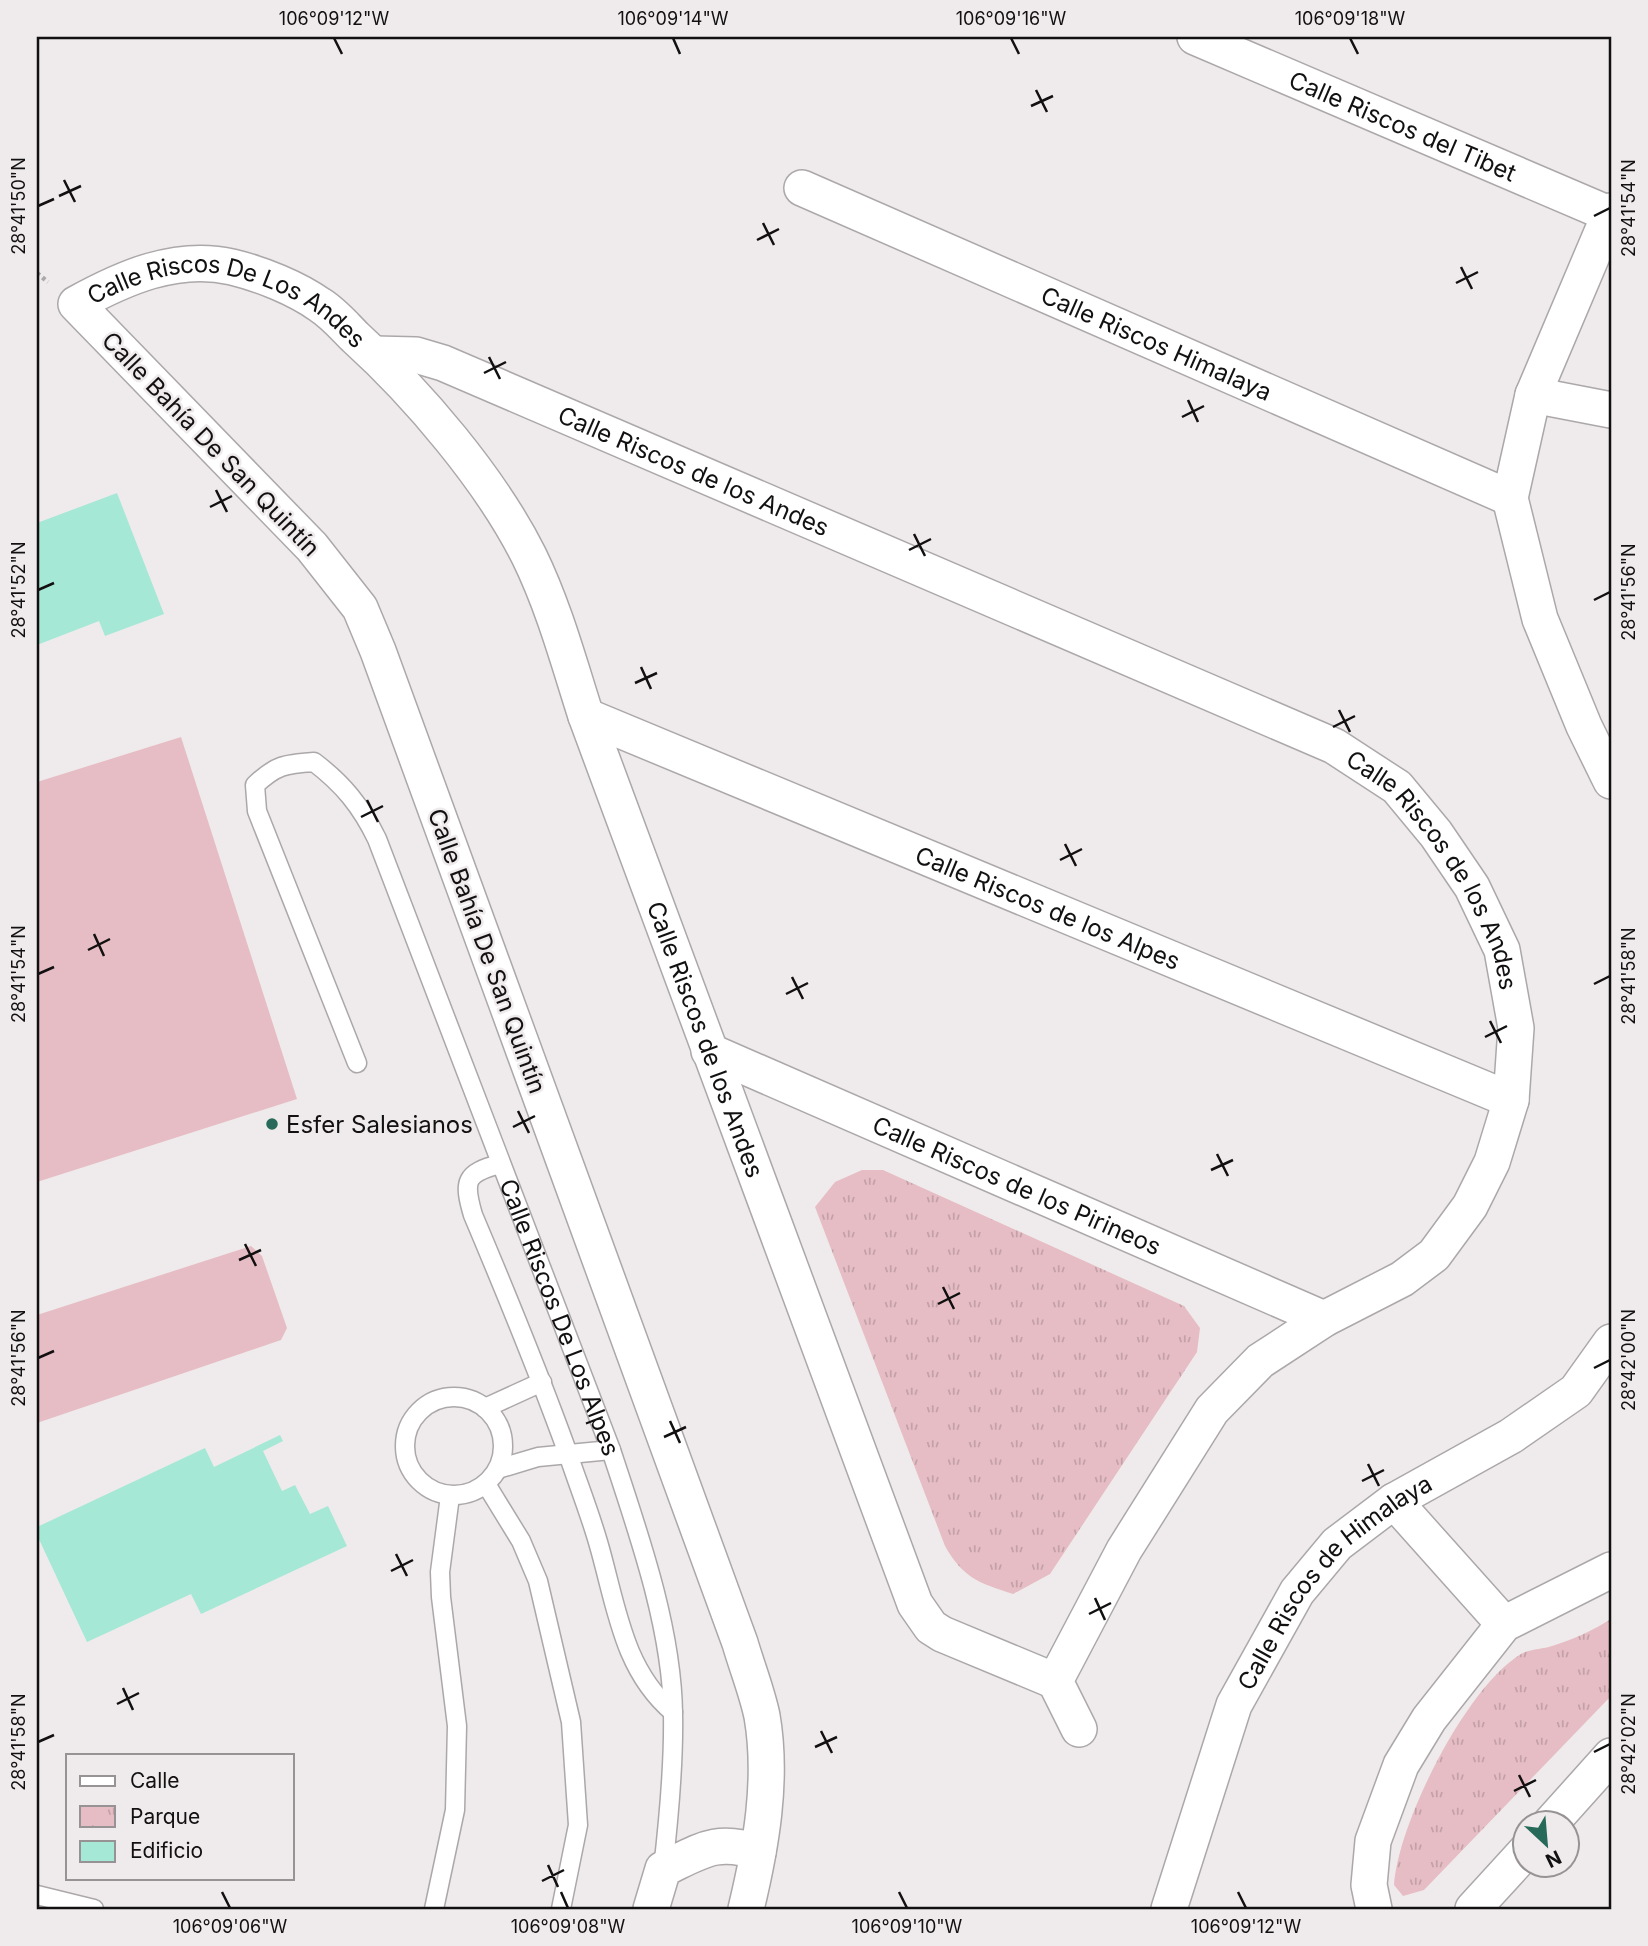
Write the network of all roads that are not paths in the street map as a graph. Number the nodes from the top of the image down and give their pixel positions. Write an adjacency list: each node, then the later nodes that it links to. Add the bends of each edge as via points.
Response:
1 (1195, 37): 3 (street, Calle Riscos del Tibet)
2 (802, 188): 8 (street, Calle Riscos Himalaya)
3 (1610, 212): 6 (street)
4 (76, 304): 5 (street, Calle Riscos De Los Andes, via 118,280 160,268 232,267 320,304); 32 (street, Calle Bahía De San Quintín, via 267,499 360,608 740,1643 762,1715 767,1771)
5 (374, 354): 9 (street, Calle Riscos de los Andes, via 409,389 506,514 544,588); 13 (street, Calle Riscos de los Andes, via 416,355 443,363 1334,746 1373,769 1397,787 1436,834 1472,887 1502,950 1516,1028)
6 (1533, 395): 7 (street); 8 (street)
7 (1611, 410)
8 (1510, 498): 10 (street, via 1540,619)
9 (586, 716): 11 (street, Calle Riscos de los Andes); 13 (street, Calle Riscos de los Alpes)
10 (1611, 781)
11 (709, 1051): 15 (street, Calle Riscos de los Pirineos); 27 (street, Calle Riscos de los Andes, via 919,1610 943,1634)
12 (357, 1063): 14 (lane, Calle Riscos De Los Alpes, via 268,843 254,794 255,785 272,769 314,762 362,808)
13 (1511, 1100): 15 (street, Calle Riscos de los Andes, via 1492,1161 1470,1206 1434,1255 1402,1279)
14 (500, 1164): 17 (lane, via 477,1170 468,1180 467,1196); 19 (lane, Calle Riscos De Los Alpes)
15 (1324, 1320): 27 (street, Calle Riscos de los Andes, via 1260,1361 1212,1410 1124,1550)
16 (1611, 1342): 24 (street, Calle Riscos de Himalaya, via 1576,1391 1538,1420)
17 (542, 1382): 18 (lane); 20 (lane)
18 (485, 1408): 21 (lane, via 503,1436); 23 (lane, via 454,1396 437,1400 411,1421 405,1436 405,1453 419,1482)
19 (611, 1450): 20 (lane); 28 (lane, Calle Riscos De Los Alpes, via 642,1547 668,1664)
20 (568, 1454): 21 (lane); 28 (lane, via 629,1652 652,1695)
21 (498, 1469): 22 (lane)
22 (486, 1484): 23 (lane); 38 (lane, via 521,1541 538,1581 571,1722 578,1825)
23 (450, 1496): 37 (lane, via 440,1572 457,1726 455,1810)
24 (1394, 1501): 26 (street); 41 (street, Calle Riscos de Himalaya, via 1337,1544 1297,1592 1234,1705)
25 (1611, 1570): 26 (street)
26 (1504, 1624): 42 (street, via 1429,1719 1401,1765 1373,1841 1369,1885)
27 (1055, 1681): 29 (street)
28 (673, 1713): 34 (lane, Calle Riscos De Los Alpes)
29 (1079, 1729)
30 (1611, 1756): 31 (street)
31 (1563, 1810)
32 (758, 1852): 34 (street, via 729,1844 717,1846); 40 (street)
33 (1512, 1866): 43 (street)
34 (663, 1869): 39 (street, Calle Riscos De Los Alpes)
35 (37, 1895): 36 (lane)
36 (94, 1909)
37 (434, 1909)
38 (561, 1909)
39 (651, 1909)
40 (746, 1909)
41 (1169, 1909)
42 (1374, 1909)
43 (1473, 1909)

